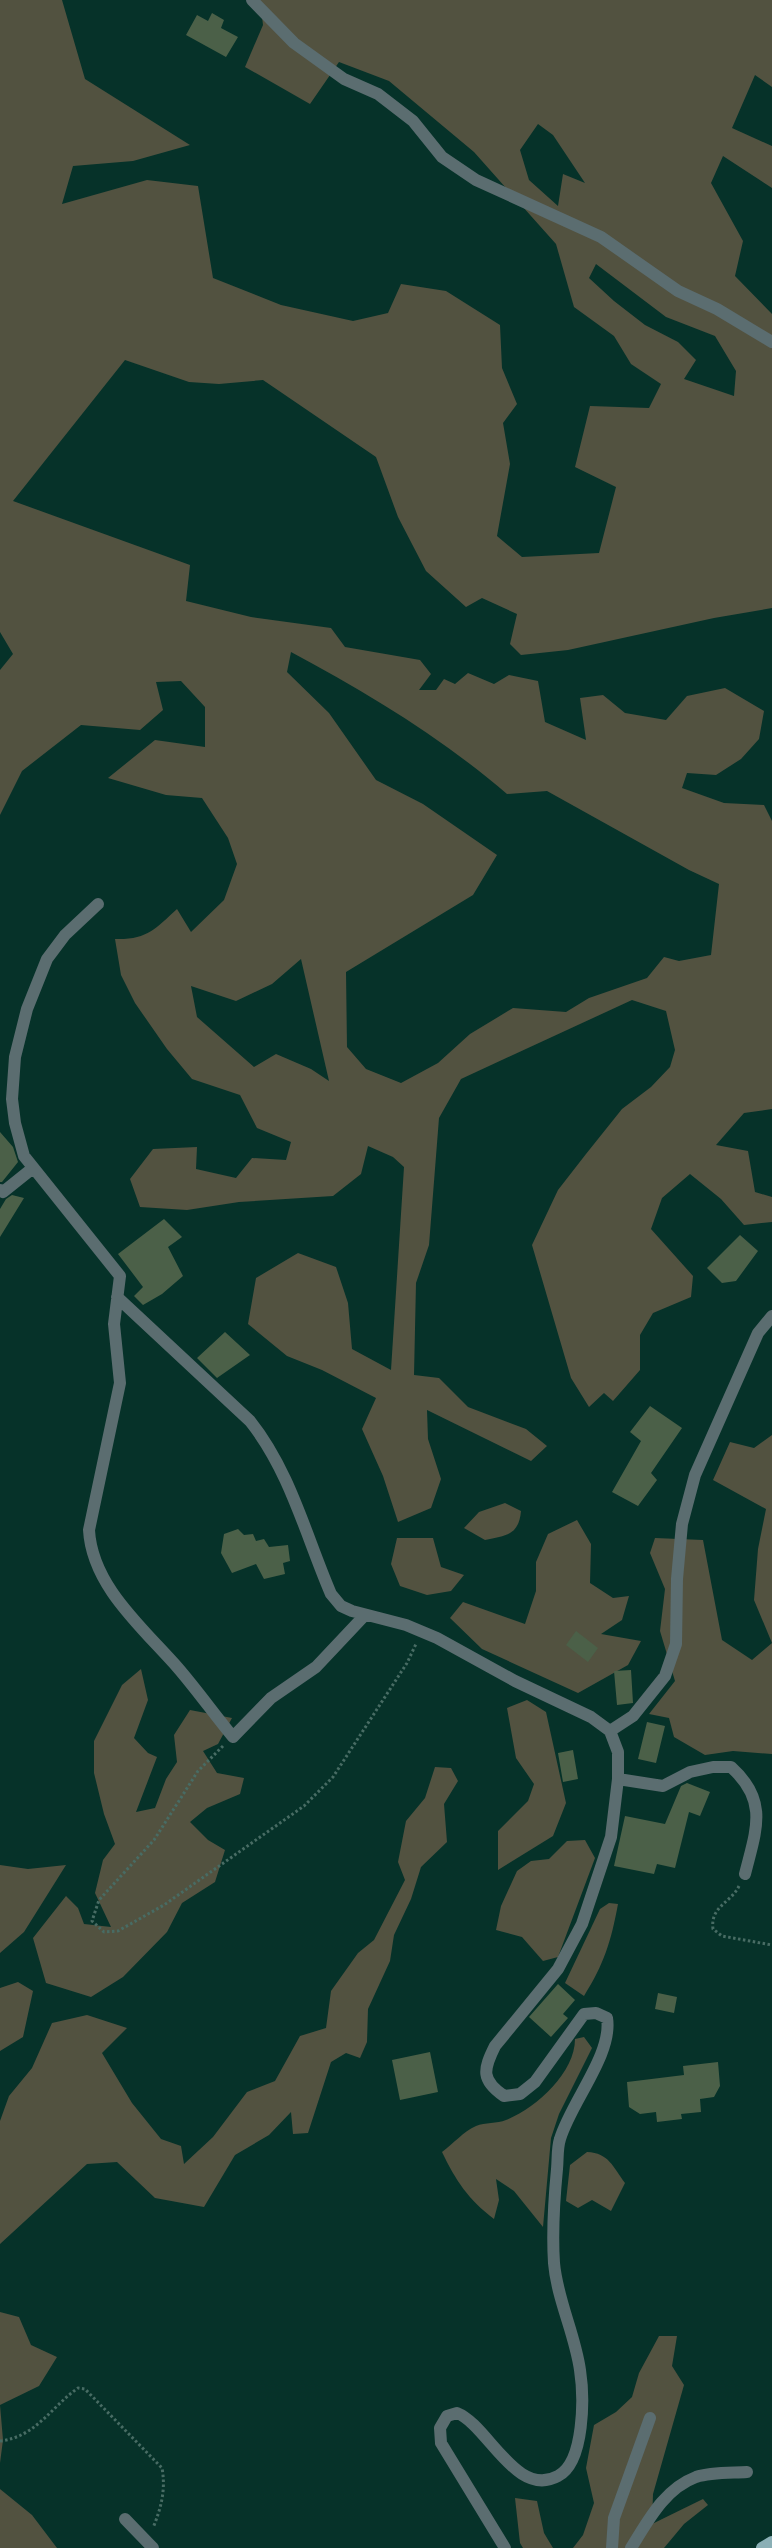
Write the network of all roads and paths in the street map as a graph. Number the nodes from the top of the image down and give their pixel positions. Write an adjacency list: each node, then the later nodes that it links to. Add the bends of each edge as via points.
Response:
1 (252, 0): 2 (street, via 294,42 344,79 378,94 413,121 442,157 476,180 601,237 678,291)
2 (772, 342)
3 (98, 904): 4 (street, via 65,935 47,959 27,1009 15,1057 14,1123 24,1156)
4 (33, 1168): 5 (street, via 3,1192); 6 (street, via 120,1276)
5 (0, 1190)
6 (117, 1297): 8 (street, via 250,1421 264,1438 280,1467 331,1594 341,1606); 11 (street, via 114,1324 120,1382 89,1530 90,1547 97,1567 115,1594)
7 (772, 1316): 10 (street, via 758,1333 695,1475 682,1524 676,1644 665,1676 633,1716)
8 (365, 1615): 9 (street); 11 (street, via 316,1667 271,1698)
9 (421, 1631): 10 (street, via 591,1717); 11 (path, via 407,1664 364,1733 333,1777 304,1806 164,1905 118,1931 104,1932 92,1921 99,1900 154,1840 198,1771)
10 (610, 1731): 12 (street, via 618,1752)
11 (232, 1737)
12 (618, 1779): 13 (street, via 662,1786 690,1772 731,1767 743,1778 753,1795 758,1816); 21 (street, via 611,1837 582,1924 558,1969 495,2046 485,2074 491,2087 504,2096 520,2094 535,2082 584,2014 596,2013 608,2018 605,2047 569,2113 559,2141 555,2187 554,2265 580,2370 582,2406 578,2446 569,2468 558,2477 528,2477 505,2460 468,2417 457,2413 447,2416 440,2428 441,2443 448,2456)
13 (745, 1874): 14 (path, via 737,1891 717,1908 712,1920 713,1929 722,1936)
14 (772, 1945)
15 (650, 2418): 22 (street, via 614,2518)
16 (0, 2441): 20 (path, via 28,2432 47,2418 65,2397 78,2388 85,2389 162,2468 165,2483)
17 (747, 2472): 23 (street, via 697,2477 674,2488)
18 (125, 2519): 20 (street)
19 (772, 2542): 24 (main road)
20 (150, 2545)
21 (505, 2548)
22 (612, 2548)
23 (631, 2548)
24 (762, 2548)

